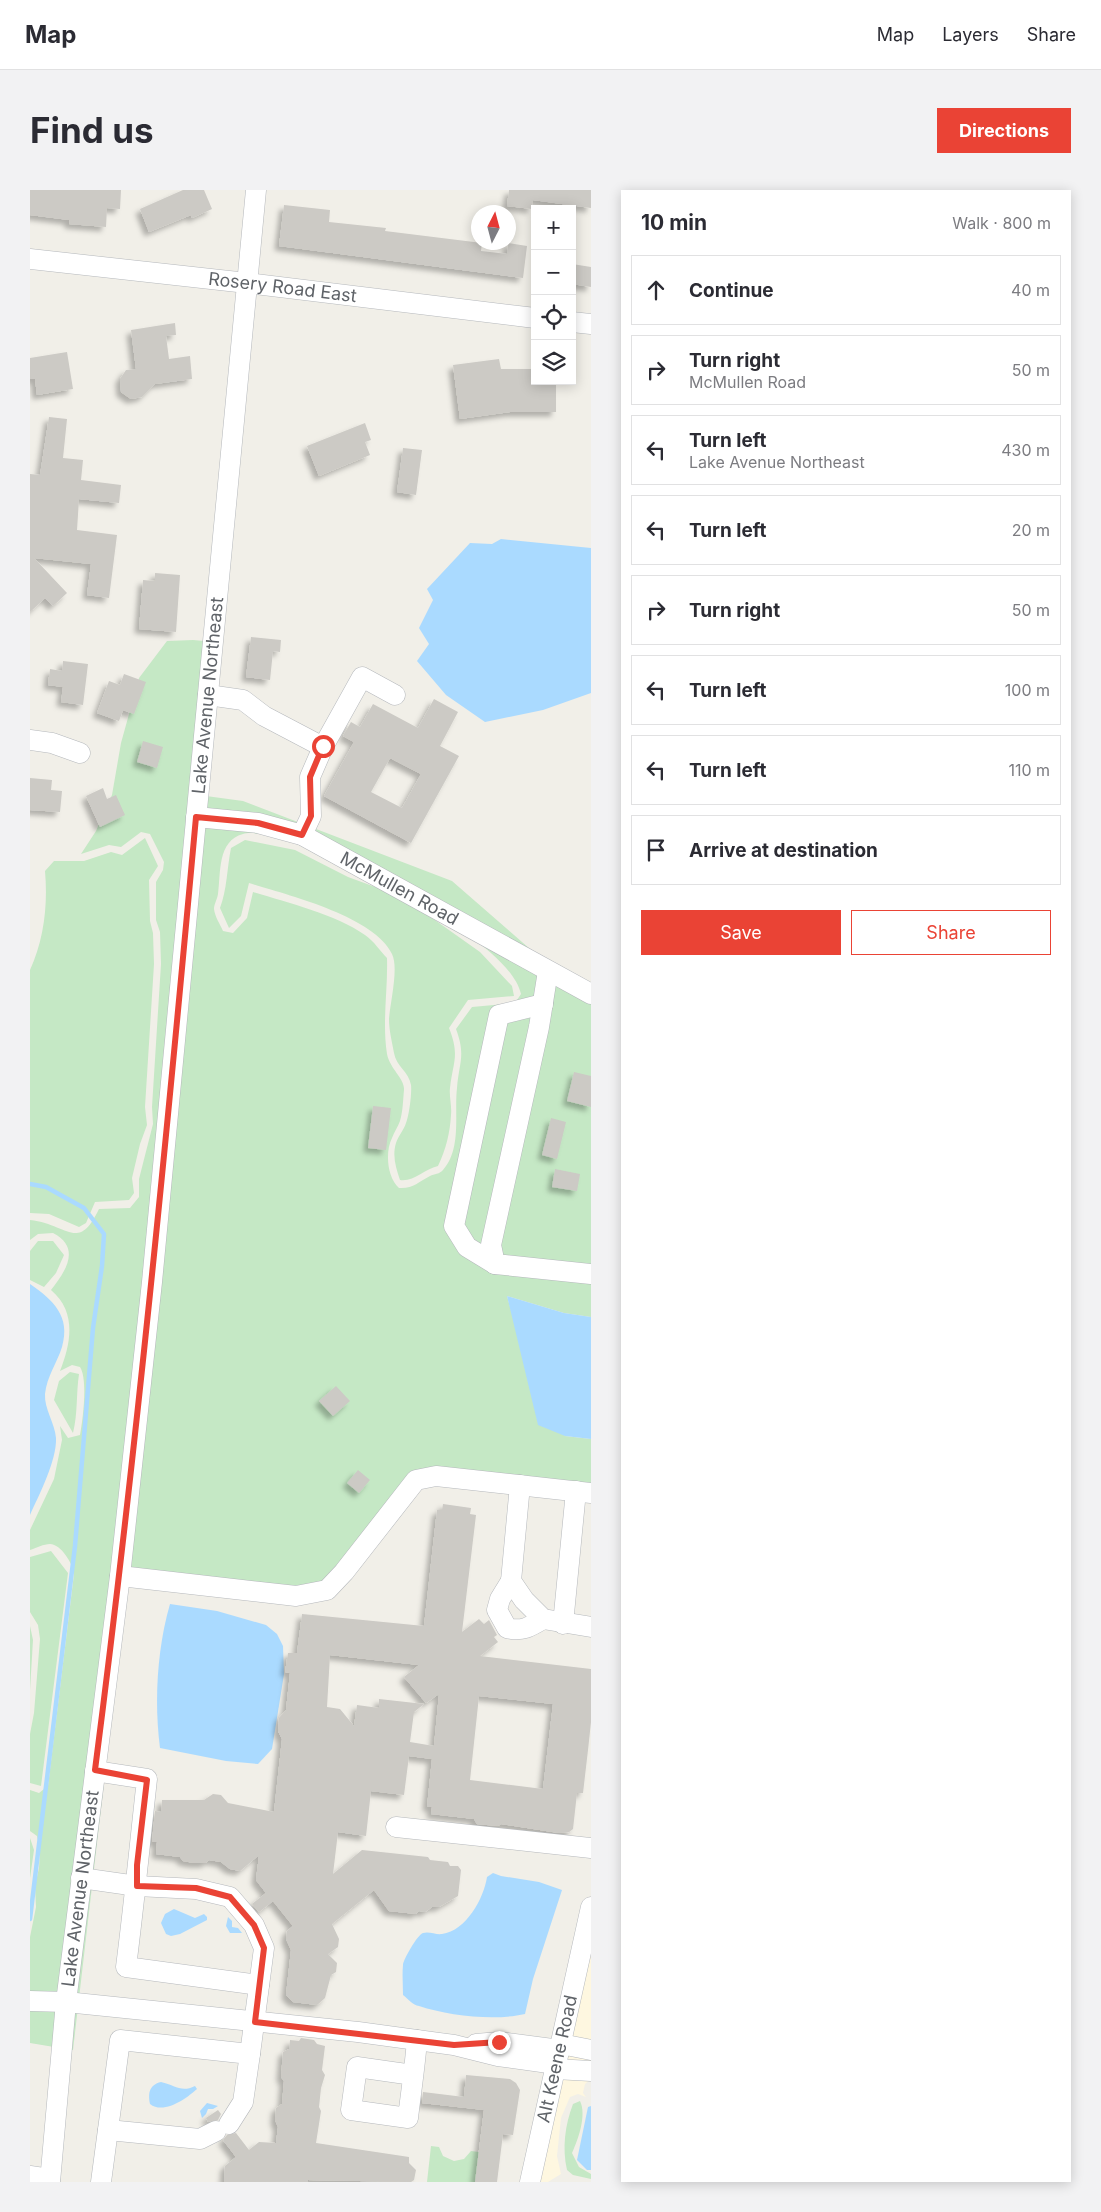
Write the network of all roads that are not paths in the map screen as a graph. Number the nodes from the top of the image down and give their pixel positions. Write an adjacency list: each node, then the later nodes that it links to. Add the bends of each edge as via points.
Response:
1 (256, 190): 3 (street, Lake Avenue Northeast)
2 (30, 259): 3 (street, Rosery Road East)
3 (247, 283): 4 (street, Rosery Road East); 7 (street, Lake Avenue Northeast)
4 (531, 318)
5 (576, 322): 6 (street)
6 (591, 324)
7 (208, 694): 10 (street, via 243,700 264,716); 12 (street, Lake Avenue Northeast)
8 (395, 695): 10 (street, via 362,677)
9 (30, 740): 11 (street)
10 (323, 746): 13 (street, via 310,777 311,816)
11 (80, 752)
12 (196, 817): 13 (street, McMullen Road, via 258,823); 21 (street, Lake Avenue Northeast, via 152,1282)
13 (302, 835): 14 (street, McMullen Road)
14 (548, 971): 15 (street, McMullen Road); 16 (street)
15 (591, 994)
16 (543, 1004): 17 (street, via 491,1245); 17 (street, via 500,1015 454,1226 467,1247)
17 (495, 1264): 18 (street)
18 (591, 1274)
19 (520, 1485): 20 (street); 21 (street, via 436,1476 416,1480 328,1590 296,1596); 22 (street)
20 (584, 1492): 24 (street)
21 (120, 1576): 26 (street, Lake Avenue Northeast)
22 (511, 1580): 23 (street, via 524,1600); 23 (street, via 497,1610 507,1628 516,1631 527,1629)
23 (543, 1619): 24 (street)
24 (563, 1624): 25 (street)
25 (591, 1627)
26 (95, 1770): 29 (street, Lake Avenue Northeast); 30 (street, via 147,1780)
27 (396, 1827): 28 (street)
28 (591, 1848)
29 (81, 1878): 30 (street); 34 (street, Lake Avenue Northeast)
30 (137, 1886): 32 (street, via 196,1888 230,1897 254,1925 264,1948); 32 (street, via 126,1967)
31 (591, 1907): 39 (street, Alt Keene Road)
32 (259, 1985): 35 (street)
33 (30, 2001): 34 (street)
34 (66, 2002): 35 (street); 44 (street, Lake Avenue Northeast)
35 (255, 2022): 36 (street); 38 (street)
36 (418, 2040): 39 (street, via 498,2056); 41 (street)
37 (591, 2050): 39 (street)
38 (250, 2054): 42 (street, via 242,2102 222,2128 200,2139); 42 (street, via 120,2040)
39 (558, 2057): 40 (street); 46 (street, Alt Keene Road)
40 (591, 2070)
41 (413, 2075)
42 (108, 2130): 45 (street)
43 (30, 2176): 44 (street)
44 (50, 2181)
45 (102, 2182)
46 (530, 2182)

